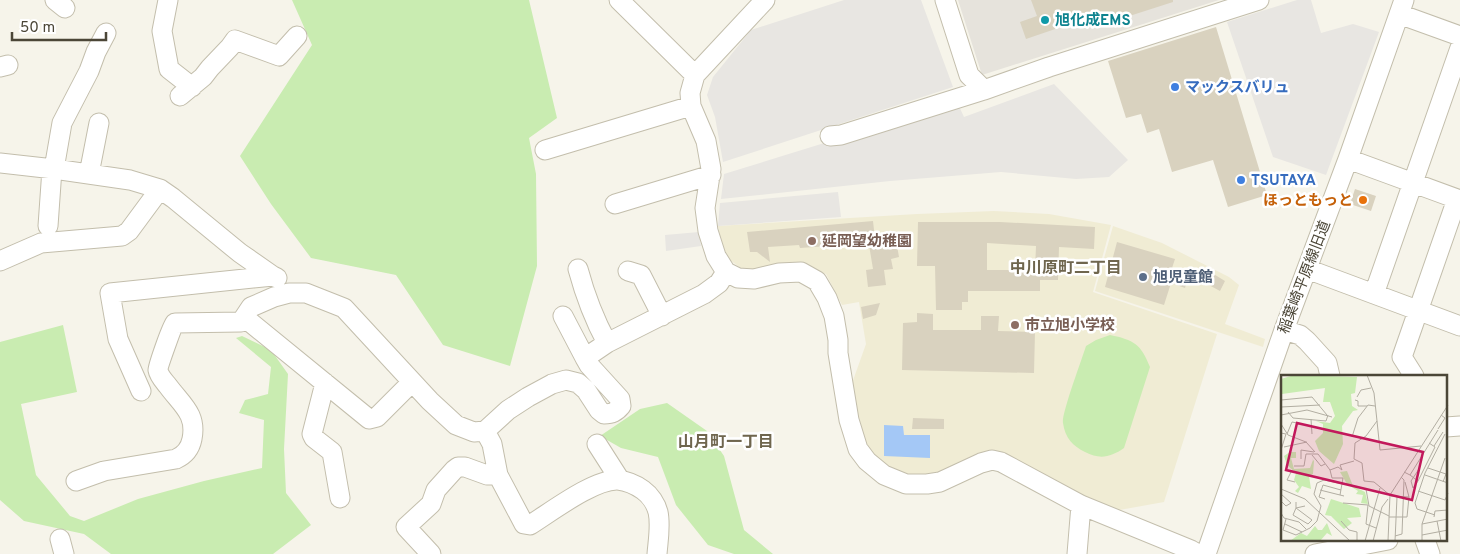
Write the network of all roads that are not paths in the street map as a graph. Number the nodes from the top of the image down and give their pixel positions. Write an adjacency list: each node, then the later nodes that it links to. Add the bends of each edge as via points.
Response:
1 (168, 0): 10 (street, via 162,32 169,69 186,92 203,78 235,40 279,56)
2 (619, 0): 8 (street)
3 (639, 0): 8 (street)
4 (765, 0): 13 (street)
5 (945, 0): 14 (street, via 970,75)
6 (1259, 0): 14 (street)
7 (1401, 7): 11 (street); 19 (street, 稲葉崎平原線旧道)
8 (641, 22): 13 (street)
9 (106, 32): 21 (street, via 62,123)
10 (297, 36)
11 (1460, 36)
12 (1460, 48): 24 (street)
13 (694, 75): 15 (street, via 690,93)
14 (984, 90): 17 (street)
15 (692, 106): 18 (street); 23 (street, via 706,141)
16 (99, 123): 22 (street)
17 (830, 136)
18 (545, 150)
19 (1348, 159): 24 (street); 31 (street, 稲葉崎平原線旧道)
20 (0, 163): 21 (street)
21 (53, 169): 22 (street); 28 (street)
22 (89, 174): 25 (street, via 130,180)
23 (711, 175): 27 (street); 33 (street, via 705,208 708,232 716,256)
24 (1413, 183): 26 (street); 36 (street)
25 (160, 189): 29 (street, via 122,236 41,243); 34 (street, via 240,254)
26 (1458, 200): 37 (street)
27 (614, 204)
28 (48, 226)
29 (0, 261)
30 (578, 269): 43 (street, via 593,316)
31 (1307, 269): 36 (street); 42 (street, 稲葉崎平原線旧道)
32 (628, 271): 39 (street, via 640,275)
33 (726, 272): 39 (street, via 719,283 704,294); 56 (street, via 738,278 754,279 801,272 817,281 834,316 849,420 858,449 884,475 906,484 927,484 940,482 992,460)
34 (273, 276): 35 (street); 49 (street, via 110,293 118,339)
35 (306, 293): 40 (street, via 289,293 263,301 251,307); 47 (street, via 344,308)
36 (1374, 294): 37 (street)
37 (1418, 312): 41 (street); 46 (street, via 1402,356)
38 (563, 316): 44 (street)
39 (662, 316): 43 (street)
40 (245, 318): 48 (street); 53 (street, via 241,322 180,322 173,326 158,370 191,416 194,429 185,454 176,459 104,471)
41 (1460, 326)
42 (1284, 330): 45 (street, via 1307,341); 64 (street, 稲葉崎平原線旧道)
43 (607, 343): 44 (street)
44 (585, 358): 50 (street, via 620,399 621,406 617,411 604,414 586,390 578,383 566,380 552,384 508,410)
45 (1329, 370)
46 (1413, 375)
47 (412, 382): 48 (street, via 377,418 369,419); 50 (street, via 456,425 474,432)
48 (325, 383): 55 (street, via 312,434 332,452)
49 (141, 391)
50 (486, 432): 52 (street, via 492,444)
51 (597, 444): 54 (street)
52 (498, 475): 54 (street, via 524,524 530,525 596,486); 60 (street, via 458,467 436,490 431,504 406,527)
53 (76, 480)
54 (620, 480): 61 (street, via 647,493 656,507)
55 (340, 498)
56 (1081, 505): 62 (street); 63 (street)
57 (1380, 542): 59 (street)
58 (1426, 542): 66 (street)
59 (1363, 546): 65 (street)
60 (431, 554)
61 (657, 554)
62 (1076, 554)
63 (1198, 554)
64 (1206, 554)
65 (1315, 554)
66 (1430, 554)

